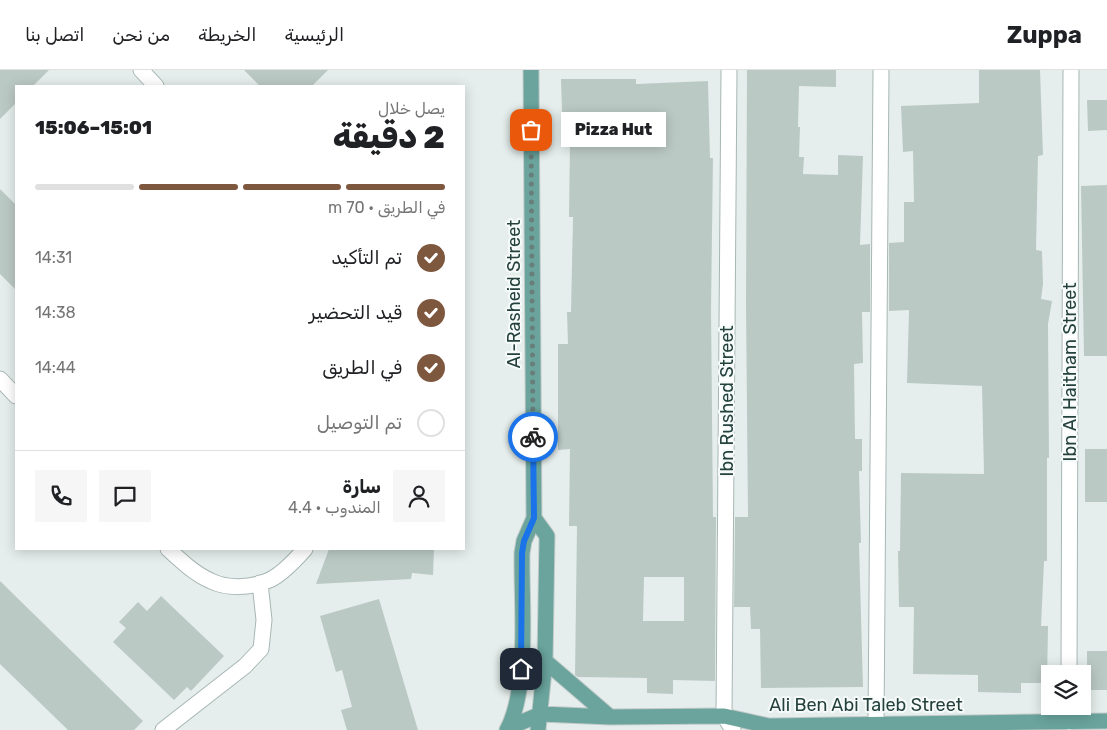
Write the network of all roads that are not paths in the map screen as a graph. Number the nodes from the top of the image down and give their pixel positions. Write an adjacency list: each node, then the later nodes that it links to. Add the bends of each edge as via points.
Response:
1 (141, 70): 6 (street)
2 (531, 70): 9 (main road, Al-Rasheid Street)
3 (729, 70): 17 (street, Ibn Rushed Street)
4 (881, 70): 21 (street)
5 (1071, 70): 14 (street, Ibn Al Haitham Street)
6 (155, 85)
7 (0, 380): 8 (street)
8 (15, 395)
9 (534, 518): 13 (main road, Al-Rasheid Street, via 546,536); 24 (main road, Al-Rasheid Street, via 522,553 522,652)
10 (169, 550): 12 (street, via 212,582 239,587)
11 (303, 550): 12 (street, via 268,581)
12 (260, 583): 25 (street, via 264,620 261,649 245,666)
13 (546, 661): 15 (main road, Al-Rasheid Street); 18 (main road)
14 (1069, 665)
15 (541, 714): 18 (main road, Ali Ben Abi Taleb Street); 24 (main road, Ali Ben Abi Taleb Street); 26 (main road, Al-Rasheid Street)
16 (1069, 715): 20 (street)
17 (724, 716): 18 (main road, Ali Ben Abi Taleb Street); 23 (main road, Ali Ben Abi Taleb Street); 27 (street)
18 (610, 717)
19 (1107, 721): 20 (main road, Ali Ben Abi Taleb Street)
20 (1069, 722): 22 (main road, Ali Ben Abi Taleb Street)
21 (876, 725): 22 (main road, Ali Ben Abi Taleb Street); 23 (main road, Ali Ben Abi Taleb Street)
22 (920, 727)
23 (763, 728)
24 (510, 729)
25 (163, 730)
26 (538, 730)
27 (733, 730)

